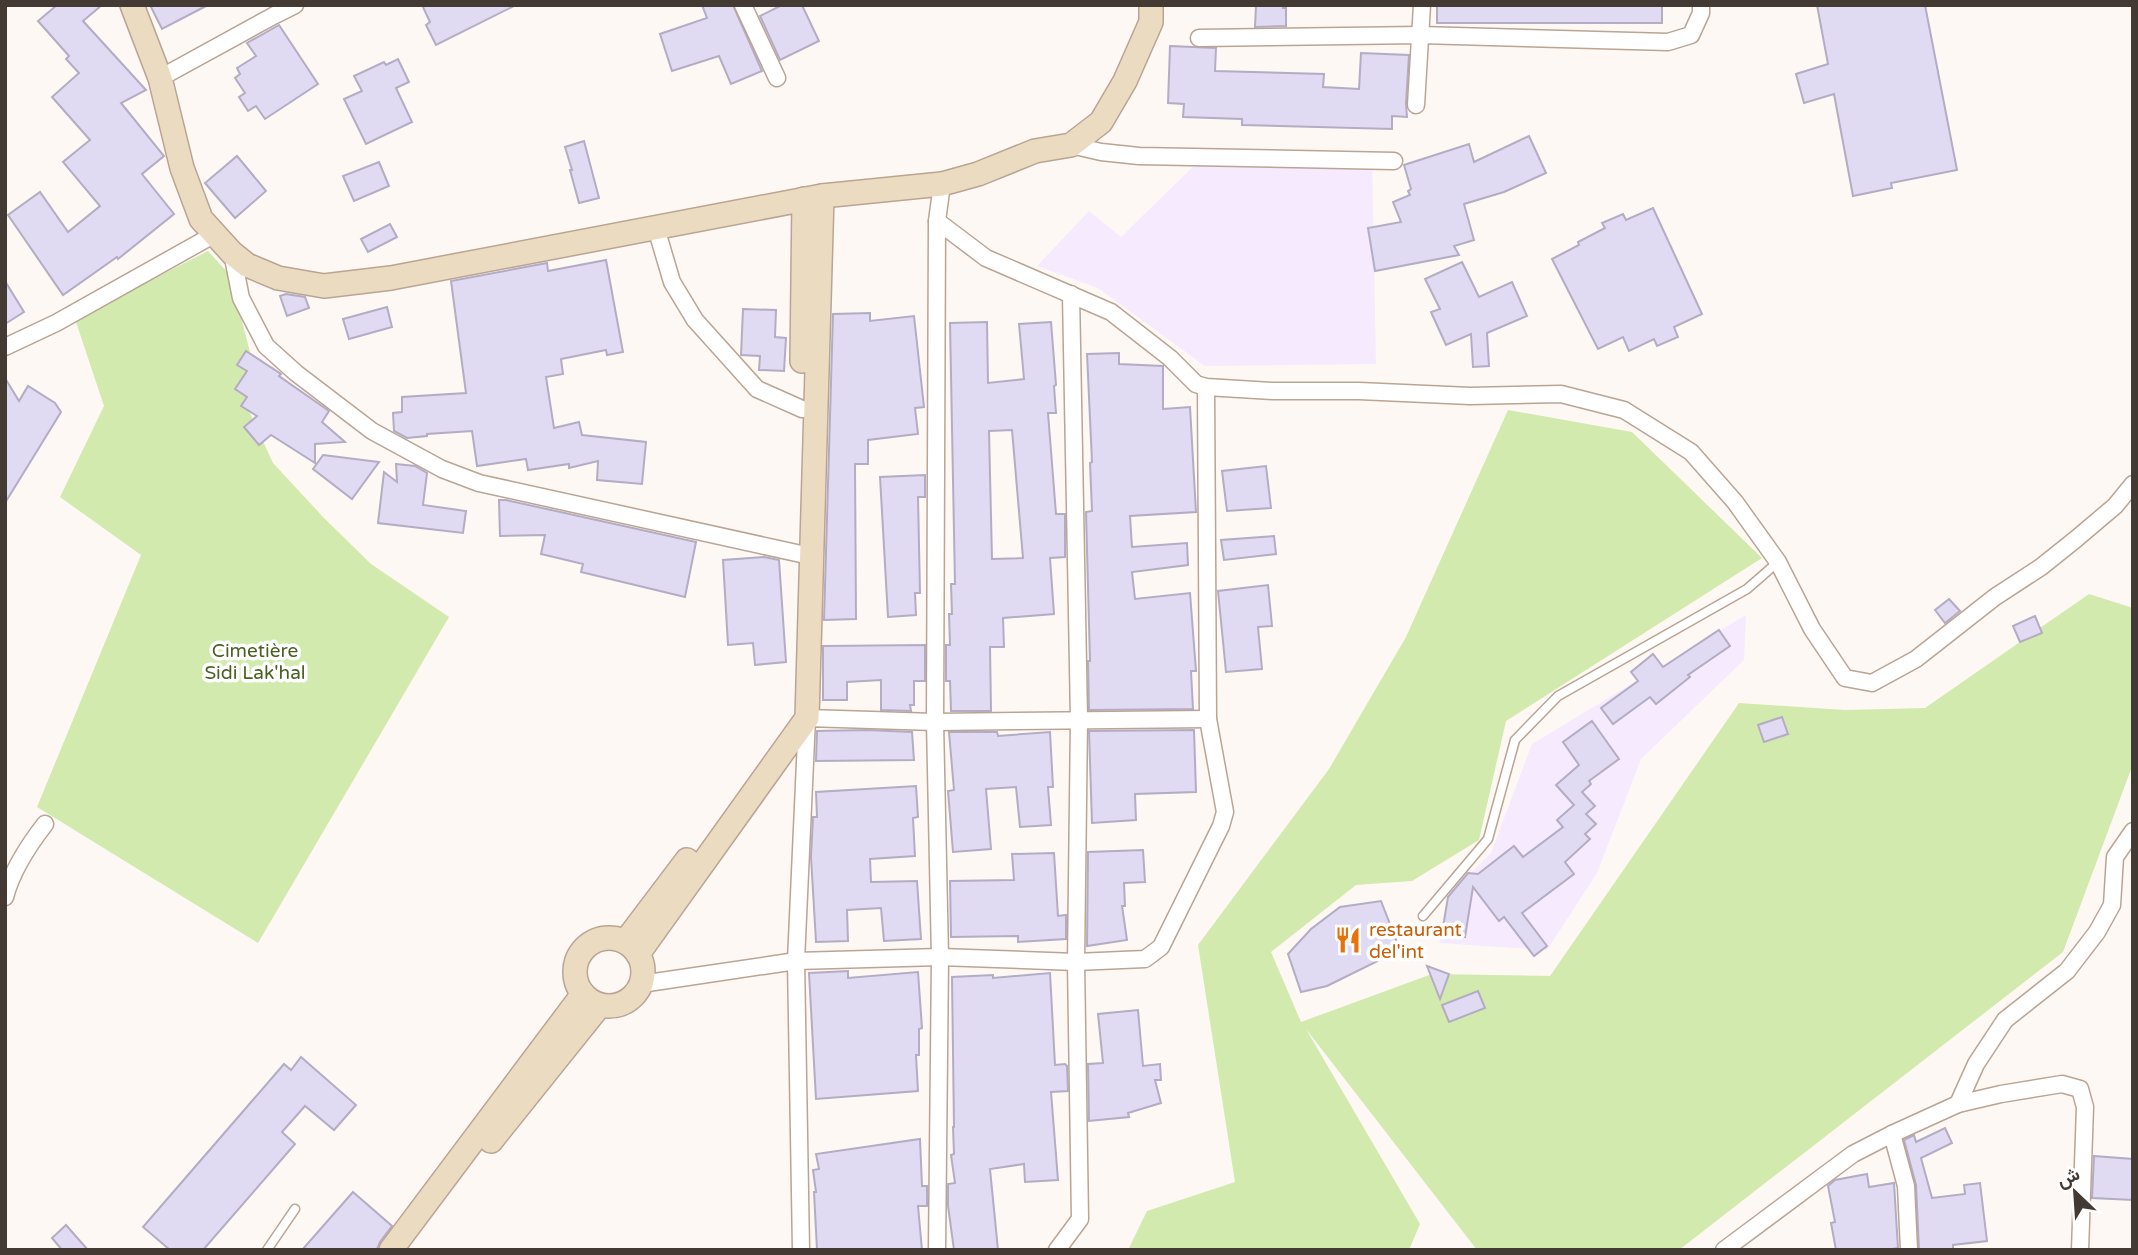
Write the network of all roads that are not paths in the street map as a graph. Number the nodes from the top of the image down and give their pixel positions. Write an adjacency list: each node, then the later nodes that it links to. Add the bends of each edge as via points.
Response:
1 (132, 5): 9 (main road)
2 (295, 5): 9 (street)
3 (743, 5): 10 (street)
4 (1151, 5): 12 (main road, via 1151,22 1125,81 1101,122)
5 (1422, 5): 7 (street)
6 (1700, 5): 7 (street, via 1691,35 1668,42)
7 (1420, 35): 8 (street); 11 (street)
8 (1199, 38)
9 (160, 78): 18 (main road, via 182,168 201,219)
10 (777, 78)
11 (1416, 106)
12 (1072, 145): 13 (street, via 1139,156); 14 (main road, via 1035,150)
13 (1394, 161)
14 (942, 184): 15 (main road); 16 (street)
15 (813, 197): 17 (main road); 23 (main road); 27 (main road)
16 (937, 222): 20 (street, via 986,258); 30 (street)
17 (656, 228): 19 (main road, via 391,278 324,286 278,278); 23 (street, via 672,282 695,320 757,389)
18 (215, 234): 19 (main road); 21 (street)
19 (232, 253): 25 (street, via 241,298 266,346 372,431 442,469 478,483)
20 (1071, 294): 22 (street, via 1111,312 1196,384); 28 (street)
21 (5, 347)
22 (1206, 387): 26 (street, via 1470,396 1561,394 1624,410 1692,452); 29 (street)
23 (802, 409): 25 (main road)
24 (2133, 484): 26 (street, via 2115,506 2041,566 1916,659 1872,683 1845,678 1812,629)
25 (800, 554): 35 (main road, via 796,710)
26 (1778, 562): 34 (lane, via 1747,589 1558,696 1515,740 1488,839)
27 (807, 718): 30 (street); 35 (main road); 37 (street)
28 (1079, 719): 29 (street); 30 (street); 38 (street)
29 (1208, 719): 38 (street, via 1225,812 1161,947 1145,959)
30 (935, 722): 36 (street)
31 (45, 824): 33 (street, via 19,863)
32 (2133, 831): 41 (street, via 2115,857 2112,905 2096,932 2067,971 2005,1020 1976,1063)
33 (5, 897)
34 (1423, 916)
35 (632, 948): 39 (main road, via 643,969); 40 (main road, via 610,938 594,941 582,951 575,965 575,980)
36 (940, 957): 37 (street); 38 (street); 48 (street)
37 (796, 961): 39 (street); 47 (street)
38 (1076, 962): 49 (street, via 1080,1219)
39 (641, 984): 40 (main road, via 631,998 617,1005)
40 (591, 1000): 45 (main road); 46 (main road)
41 (1958, 1104): 42 (street); 52 (street, via 2062,1084 2080,1089 2085,1107)
42 (1892, 1134): 50 (street, via 1853,1154); 51 (street, via 1906,1186)
43 (295, 1209): 44 (lane)
44 (267, 1250)
45 (391, 1250)
46 (410, 1250)
47 (801, 1250)
48 (937, 1250)
49 (1056, 1250)
50 (1724, 1250)
51 (1909, 1250)
52 (2080, 1250)

